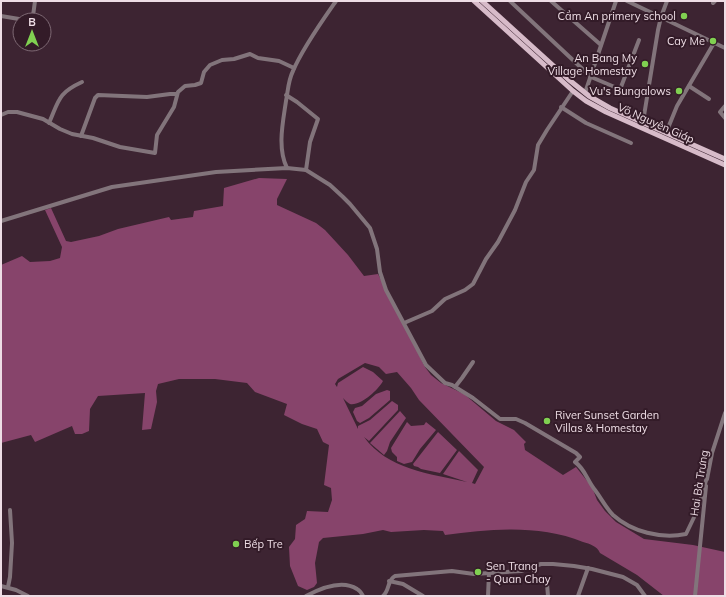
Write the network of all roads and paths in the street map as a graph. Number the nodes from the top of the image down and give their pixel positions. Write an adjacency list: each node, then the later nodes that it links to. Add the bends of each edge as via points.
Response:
1 (36, 1): 10 (street)
2 (336, 1): 18 (street)
3 (474, 1): 22 (main road, Võ Nguyên Giáp)
4 (482, 1): 25 (main road, Võ Nguyên Giáp)
5 (510, 1): 19 (street)
6 (551, 1): 16 (street)
7 (616, 1): 16 (street)
8 (627, 1): 12 (street)
9 (667, 1): 12 (street)
10 (34, 12)
11 (1, 16): 13 (street)
12 (661, 17): 15 (street); 31 (street)
13 (12, 18)
14 (639, 40): 19 (street, via 621,88)
15 (714, 43): 17 (street); 21 (street)
16 (601, 45): 19 (street)
17 (725, 48)
18 (294, 68): 23 (street, via 279,61 258,58 250,54 238,59 222,60 207,67 201,83 184,86); 24 (street)
19 (591, 77): 25 (street)
20 (82, 82): 32 (street, via 62,94)
21 (689, 86): 26 (street); 33 (street)
22 (573, 91): 25 (main road, Võ Nguyên Giáp); 28 (street)
23 (177, 94): 34 (street, via 147,97 98,95); 34 (street, via 174,107 157,135 155,153)
24 (286, 95): 38 (street, via 282,138); 39 (street, via 318,120 310,142)
25 (583, 95): 31 (main road, Võ Nguyên Giáp); 37 (main road, Võ Nguyên Giáp, via 606,112)
26 (709, 100)
27 (725, 106): 30 (street, via 720,112)
28 (561, 107): 35 (street, via 586,123); 41 (street, via 538,145 534,170 526,182 513,214 472,284 445,299 432,311)
29 (1, 115): 32 (street, via 17,112)
30 (725, 118)
31 (643, 122): 33 (main road, Võ Nguyên Giáp)
32 (49, 123): 34 (street)
33 (666, 133): 36 (main road, Võ Nguyên Giáp)
34 (81, 136)
35 (630, 143)
36 (725, 159)
37 (725, 165)
38 (287, 168): 39 (street); 40 (street, via 204,173 112,187)
39 (306, 170): 41 (street, via 330,185 370,228 378,249 383,282)
40 (1, 221)
41 (404, 323): 43 (street, via 426,365 445,383)
42 (473, 362): 43 (street)
43 (455, 387): 45 (street, via 500,419 516,419 576,452 580,457 575,462 582,467 608,508 621,520 639,530 667,536 686,534 698,509)
44 (725, 412): 45 (street, Hai Bà Trưng)
45 (707, 477): 62 (street, Hai Bà Trưng)
46 (10, 510): 52 (street, via 12,543)
47 (588, 568): 48 (street, via 541,564 522,571); 60 (street); 61 (street, via 630,581 637,585)
48 (489, 573): 49 (street, via 452,571 393,576); 58 (street)
49 (389, 581): 56 (street, via 387,593); 57 (street, via 403,584)
50 (547, 584): 59 (street)
51 (1, 586): 52 (street)
52 (8, 587): 53 (street)
53 (28, 596)
54 (306, 596): 55 (street, via 322,588 337,586 357,589)
55 (363, 596)
56 (383, 596)
57 (423, 596)
58 (488, 596)
59 (548, 596)
60 (578, 596)
61 (645, 596)
62 (695, 596)

